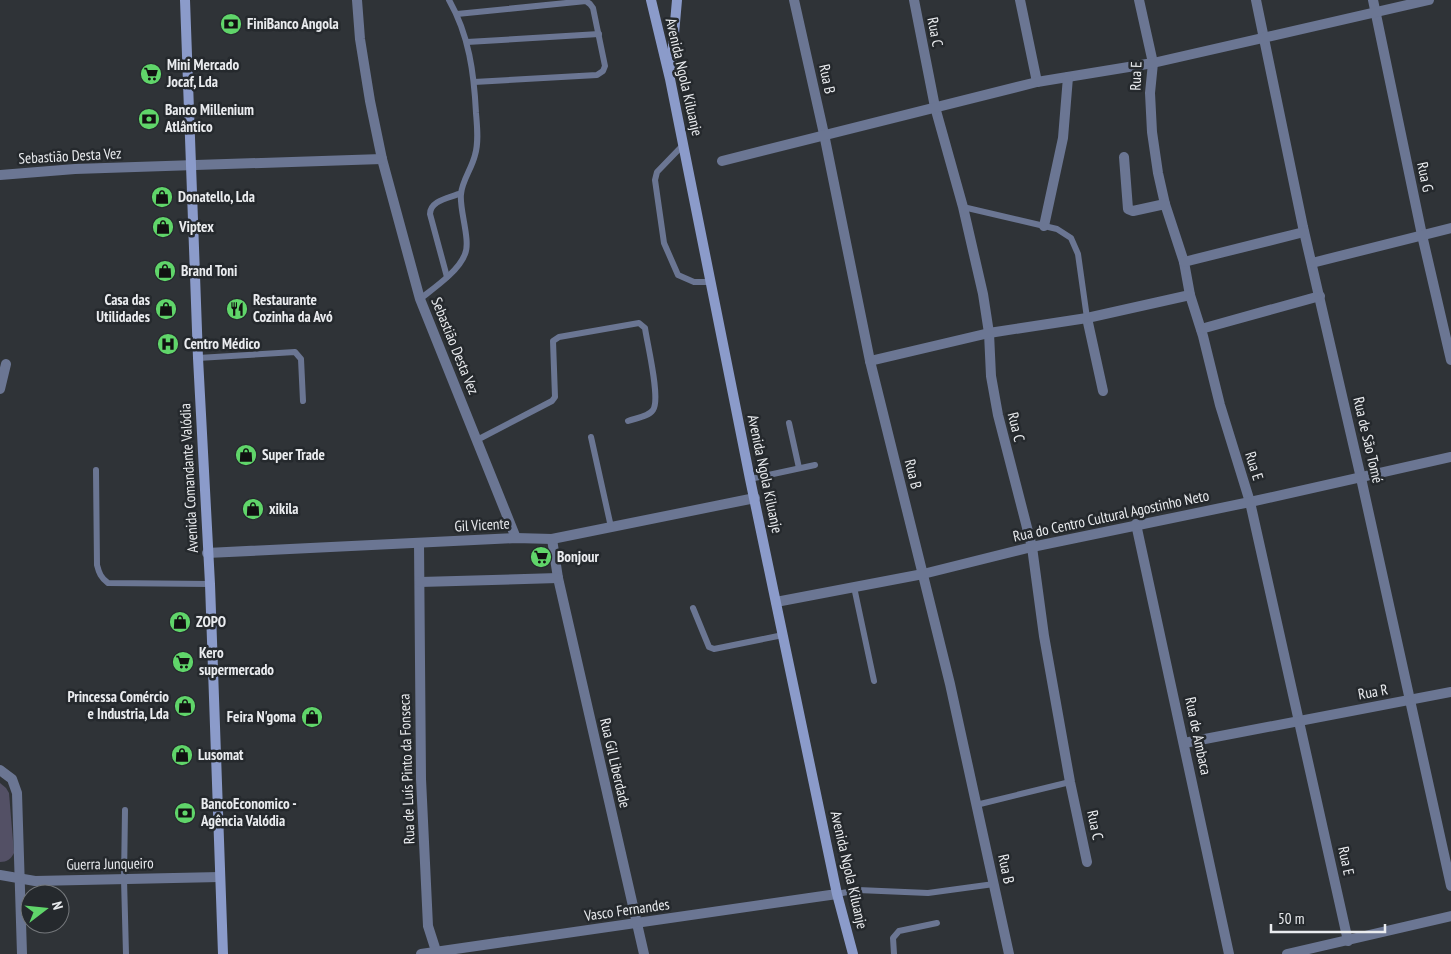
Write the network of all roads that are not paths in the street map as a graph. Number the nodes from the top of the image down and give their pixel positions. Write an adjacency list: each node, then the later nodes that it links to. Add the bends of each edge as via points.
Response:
1 (185, 0): 29 (main road, Avenida Comandante Valódia)
2 (357, 0): 27 (street, Sebastião Desta Vez, via 370,101)
3 (449, 0): 14 (lane)
4 (651, 0): 20 (main road, Avenida Ngola Kiluanje)
5 (677, 0): 20 (main road)
6 (794, 0): 24 (street, Rua B)
7 (914, 0): 23 (street, Rua C)
8 (1020, 0): 22 (street)
9 (1139, 0): 18 (street, Rua E)
10 (1256, 0): 16 (street, Rua de São Tomé)
11 (1373, 0): 13 (street, Rua G)
12 (1429, 0): 13 (street)
13 (1376, 13): 16 (street); 37 (street, Rua G)
14 (457, 14): 15 (lane, via 586,1 593,8); 17 (lane)
15 (599, 34): 17 (lane); 21 (lane, via 605,66 597,75)
16 (1264, 38): 18 (street); 36 (street, Rua de São Tomé)
17 (467, 42): 21 (lane)
18 (1153, 63): 19 (street); 32 (street, Rua E, via 1150,93 1152,132)
19 (1068, 77): 22 (street); 34 (street, via 1063,138)
20 (670, 79): 25 (main road, Avenida Ngola Kiluanje)
21 (474, 82): 31 (lane, via 476,154)
22 (1037, 82): 23 (street)
23 (935, 107): 24 (street); 33 (street, Rua C)
24 (824, 134): 28 (street); 50 (street, Rua B)
25 (684, 144): 41 (main road, Avenida Ngola Kiluanje); 41 (lane, via 657,172 664,243 678,276 694,282)
26 (1124, 157): 32 (street, via 1128,209)
27 (382, 159): 29 (street, Sebastião Desta Vez); 44 (street, Sebastião Desta Vez)
28 (722, 161)
29 (192, 165): 30 (street, Sebastião Desta Vez); 48 (main road, Avenida Comandante Valódia)
30 (0, 175)
31 (460, 193): 40 (lane, via 466,252); 40 (lane, via 430,209)
32 (1165, 204): 38 (street, Rua E)
33 (963, 207): 34 (lane); 47 (street, Rua C, via 984,294)
34 (1044, 226): 45 (lane, via 1057,229 1071,238 1078,254)
35 (1451, 228): 37 (street)
36 (1304, 232): 38 (street); 39 (street, Rua de São Tomé)
37 (1422, 235): 39 (street); 49 (street, Rua G)
38 (1184, 262): 42 (street, Rua E)
39 (1312, 263): 43 (street, Rua de São Tomé)
40 (447, 277): 44 (lane)
41 (711, 282): 64 (main road, Avenida Ngola Kiluanje)
42 (1190, 295): 45 (street); 46 (street, Rua E)
43 (1320, 296): 46 (street); 63 (street, Rua de São Tomé)
44 (420, 299): 58 (street, Sebastião Desta Vez)
45 (1087, 318): 47 (street); 53 (street)
46 (1201, 329): 66 (street, Rua E)
47 (989, 333): 50 (street); 72 (street, Rua C, via 991,376 998,415)
48 (198, 358): 54 (lane, via 295,352 301,358); 73 (main road, Avenida Comandante Valódia)
49 (1451, 360)
50 (870, 361): 74 (street, Rua B)
51 (6, 364): 52 (street)
52 (0, 389)
53 (1103, 392)
54 (303, 402)
55 (628, 420): 58 (lane, via 648,415 655,408 656,401 645,328 639,323 558,337 553,342 555,397)
56 (789, 424): 61 (lane)
57 (591, 437): 68 (lane)
58 (478, 440): 69 (street, Sebastião Desta Vez)
59 (1451, 456): 63 (street, Rua do Centro Cultural Agostinho Neto)
60 (815, 465): 61 (lane)
61 (799, 468): 64 (lane)
62 (96, 470): 77 (lane, via 97,565 103,580 108,583)
63 (1361, 478): 66 (street, Rua do Centro Cultural Agostinho Neto); 84 (street, Rua de São Tomé)
64 (750, 479): 65 (main road, Avenida Ngola Kiluanje)
65 (754, 498): 68 (street, Gil Vicente); 79 (main road, Avenida Ngola Kiluanje)
66 (1250, 502): 67 (street, Rua do Centro Cultural Agostinho Neto); 85 (street, Rua E)
67 (1136, 524): 72 (street, Rua do Centro Cultural Agostinho Neto); 86 (street, Rua de Ambaca)
68 (611, 527): 70 (street, Gil Vicente)
69 (516, 538): 70 (street, Gil Vicente); 71 (street, Gil Vicente)
70 (552, 539): 75 (street, Rua Gil Liberdade)
71 (419, 542): 73 (street, Gil Vicente); 76 (street, Rua de Luís Pinto da Fonseca)
72 (1032, 547): 74 (street, Rua do Centro Cultural Agostinho Neto); 88 (street, Rua C)
73 (208, 553): 77 (main road, Avenida Comandante Valódia)
74 (923, 574): 78 (street, Rua do Centro Cultural Agostinho Neto); 89 (street, Rua B)
75 (558, 578): 76 (street); 101 (street, Rua Gil Liberdade)
76 (420, 582): 103 (street, Rua de Luís Pinto da Fonseca, via 421,779 428,926)
77 (210, 584): 93 (main road, Avenida Comandante Valódia)
78 (854, 587): 79 (street, Rua do Centro Cultural Agostinho Neto); 82 (lane)
79 (776, 602): 81 (main road, Avenida Ngola Kiluanje)
80 (693, 608): 81 (lane, via 709,647 714,649)
81 (783, 635): 98 (main road, Avenida Ngola Kiluanje)
82 (874, 681)
83 (1451, 692): 84 (street, Rua R)
84 (1409, 701): 85 (street, Rua R); 97 (street, Rua de São Tomé)
85 (1300, 720): 86 (street, Rua R); 102 (street, Rua E)
86 (1184, 743): 112 (street, Rua de Ambaca)
87 (0, 770): 94 (street, via 12,780 17,793)
88 (1070, 782): 89 (lane); 91 (street, Rua C)
89 (976, 804): 96 (street, Rua B)
90 (126, 810): 95 (lane)
91 (1087, 862)
92 (0, 875): 94 (street, Guerra Junqueiro)
93 (220, 877): 95 (street, Guerra Junqueiro); 106 (main road, Avenida Comandante Valódia)
94 (19, 879): 95 (street, Guerra Junqueiro); 104 (street)
95 (124, 879): 105 (lane)
96 (994, 884): 98 (lane, via 928,893 858,890); 111 (street, Rua B)
97 (1451, 886)
98 (837, 894): 101 (street, Vasco Fernandes); 109 (main road, Avenida Ngola Kiluanje)
99 (1451, 916): 102 (street)
100 (938, 922): 110 (lane, via 899,931 893,938)
101 (636, 924): 103 (street, Vasco Fernandes); 108 (street, Rua Gil Liberdade)
102 (1348, 941): 113 (street)
103 (436, 953): 107 (street, Vasco Fernandes)
104 (22, 954)
105 (126, 954)
106 (223, 954)
107 (422, 954)
108 (644, 954)
109 (853, 954)
110 (894, 954)
111 (1009, 954)
112 (1229, 954)
113 (1287, 954)

